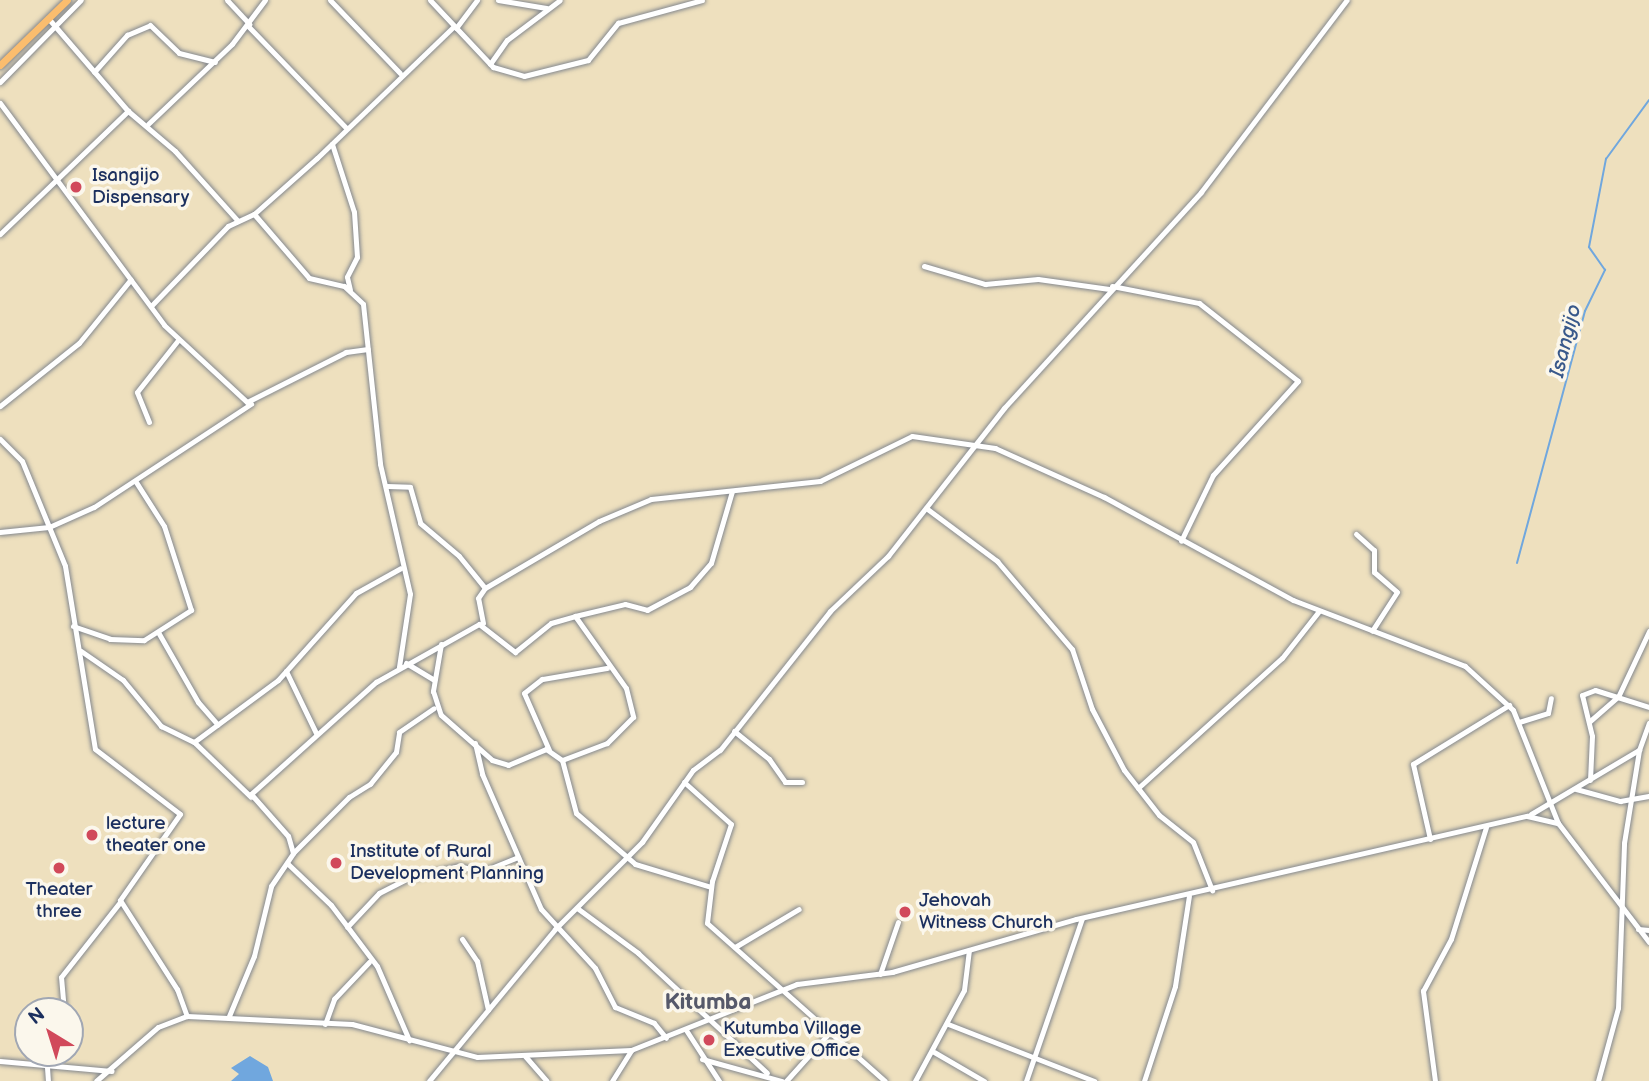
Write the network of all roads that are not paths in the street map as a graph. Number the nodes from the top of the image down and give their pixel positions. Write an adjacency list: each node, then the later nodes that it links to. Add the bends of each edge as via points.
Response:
1 (67, 0): 13 (highway)
2 (81, 0): 15 (street)
3 (226, 0): 14 (street)
4 (265, 0): 14 (street)
5 (330, 0): 21 (street)
6 (430, 0): 16 (street)
7 (477, 0): 16 (street)
8 (498, 0): 12 (street)
9 (560, 0): 12 (street)
10 (702, 0): 18 (street, via 618,23 584,62 524,76)
11 (1346, 0): 34 (street, via 1201,192)
12 (548, 8): 18 (street, via 508,40)
13 (48, 18): 15 (street); 19 (highway)
14 (248, 25): 17 (street); 26 (street)
15 (56, 26): 20 (street); 22 (street)
16 (455, 27): 18 (street); 21 (street)
17 (215, 62): 20 (street, via 179,54 150,25 127,35); 25 (street)
18 (490, 64)
19 (0, 65)
20 (94, 72): 24 (street)
21 (400, 73): 26 (street)
22 (0, 82)
23 (0, 103): 28 (street)
24 (128, 111): 25 (street); 28 (street)
25 (151, 125): 30 (street)
26 (346, 128): 27 (street)
27 (332, 144): 29 (street); 35 (street, via 354,216 357,257 346,277)
28 (56, 178): 31 (street); 33 (street)
29 (254, 214): 30 (street); 35 (street, via 309,278)
30 (238, 221): 36 (street)
31 (0, 234)
32 (924, 266): 34 (street, via 985,284 1038,279)
33 (131, 279): 36 (street); 40 (street, via 79,343)
34 (1111, 288): 43 (street); 51 (street, via 1199,303 1298,381 1213,475)
35 (350, 290): 38 (street, via 363,304)
36 (151, 306): 37 (street)
37 (178, 340): 39 (street); 41 (street, via 137,392)
38 (368, 349): 39 (street, via 346,352); 45 (street, via 368,391)
39 (251, 404): 44 (street)
40 (0, 406)
41 (149, 422)
42 (0, 439): 48 (street, via 23,461)
43 (973, 444): 46 (street, via 912,436 827,480); 47 (street); 51 (street, via 1013,453)
44 (136, 482): 48 (street); 59 (street, via 164,526 193,606)
45 (387, 486): 52 (street); 53 (street, via 410,487 420,523 459,556)
46 (732, 491): 53 (street, via 704,489 651,499 591,525); 55 (street, via 711,563 690,587 647,610 625,604)
47 (926, 508): 77 (street, via 830,611); 89 (street, via 997,561 1068,643 1095,715)
48 (49, 527): 49 (street); 57 (street, via 65,566)
49 (0, 532)
50 (1356, 534): 58 (street, via 1374,550 1374,572 1397,592)
51 (1181, 541): 54 (street)
52 (401, 568): 64 (street, via 410,594); 66 (street, via 356,593)
53 (485, 588): 56 (street, via 478,598)
54 (1319, 611): 58 (street); 89 (street, via 1282,658)
55 (575, 616): 56 (street, via 551,623 514,652); 65 (street)
56 (483, 624): 61 (street)
57 (73, 626): 59 (street, via 120,640 144,640); 62 (street)
58 (1372, 631): 70 (street, via 1460,662)
59 (159, 632): 76 (street)
60 (1649, 632): 68 (street)
61 (441, 644): 63 (street); 67 (street)
62 (80, 651): 79 (street, via 122,680 161,726); 106 (street, via 95,749 180,814)
63 (406, 663): 64 (street); 67 (street)
64 (399, 667): 78 (street)
65 (607, 668): 81 (street, via 542,679 524,693); 84 (street, via 626,688 632,720 598,748)
66 (286, 671): 76 (street); 78 (street)
67 (434, 680): 72 (street)
68 (1618, 697): 71 (street); 73 (street); 73 (street, via 1584,692)
69 (1550, 698): 74 (street, via 1548,713)
70 (1509, 705): 74 (street); 98 (street, via 1413,764)
71 (1649, 707)
72 (435, 708): 80 (street); 99 (street, via 400,732 396,752 370,784 349,797)
73 (1590, 721): 86 (street)
74 (1518, 722): 94 (street)
75 (1649, 723): 82 (street)
76 (218, 725): 79 (street)
77 (734, 731): 87 (street); 88 (street, via 769,759 785,782)
78 (316, 733): 92 (street, via 297,760)
79 (194, 742): 92 (street)
80 (475, 743): 81 (street, via 488,758 508,765); 100 (street, via 482,774 502,808)
81 (549, 750): 84 (street)
82 (1639, 750): 83 (street); 85 (street)
83 (1625, 757): 85 (street); 86 (street)
84 (562, 760): 101 (street, via 576,813)
85 (1637, 768): 93 (street)
86 (1590, 780): 90 (street)
87 (684, 782): 101 (street); 103 (street, via 731,824)
88 (802, 782)
89 (1138, 788): 104 (street, via 1191,839)
90 (1576, 789): 93 (street); 94 (street)
91 (1649, 796): 93 (street)
92 (251, 797): 99 (street)
93 (1633, 799): 107 (street)
94 (1552, 804): 95 (street); 96 (street)
95 (1527, 816): 96 (street); 97 (street)
96 (1558, 823): 107 (street)
97 (1486, 827): 98 (street); 155 (street, via 1451,939 1423,991)
98 (1430, 839): 104 (street)
99 (294, 852): 102 (street)
100 (517, 858): 112 (street, via 481,872 459,866 408,878 379,893); 113 (street)
101 (625, 858): 103 (street, via 673,880); 108 (street)
102 (287, 863): 112 (street); 126 (street, via 271,886 254,956)
103 (711, 887): 118 (street, via 705,920)
104 (1212, 890): 105 (street)
105 (1189, 896): 110 (street); 154 (street, via 1175,986)
106 (120, 902): 123 (street, via 111,906 61,977); 125 (street, via 177,989)
107 (1622, 907): 114 (street); 156 (street, via 1618,1008)
108 (576, 908): 113 (street); 127 (street, via 638,953)
109 (799, 909): 118 (street)
110 (1082, 918): 119 (street); 138 (street)
111 (898, 922): 121 (street)
112 (347, 926): 120 (street)
113 (555, 929): 124 (street); 132 (street, via 596,968 615,1007 654,1023)
114 (1638, 929): 115 (street); 117 (street)
115 (1649, 930)
116 (462, 939): 124 (street, via 477,961)
117 (1649, 942)
118 (735, 947): 122 (street)
119 (970, 950): 121 (street); 129 (street, via 969,976)
120 (369, 962): 128 (street, via 334,999); 133 (street, via 384,977)
121 (880, 974): 122 (street)
122 (781, 989): 127 (street); 131 (street)
123 (63, 997)
124 (488, 1010): 135 (street)
125 (187, 1016): 126 (street); 141 (street, via 158,1027)
126 (229, 1016): 128 (street)
127 (707, 1021): 130 (street); 142 (street)
128 (325, 1024): 133 (street)
129 (948, 1024): 136 (street); 138 (street)
130 (686, 1030): 132 (street); 139 (street)
131 (827, 1034): 148 (street); 149 (street)
132 (666, 1038): 134 (street)
133 (410, 1040): 135 (street)
134 (631, 1050): 137 (street); 146 (street)
135 (452, 1052): 137 (street); 145 (street)
136 (934, 1052): 150 (street); 151 (street)
137 (524, 1056): 143 (street)
138 (1035, 1056): 152 (street); 153 (street)
139 (702, 1059): 142 (street); 147 (street)
140 (74, 1067): 141 (street)
141 (112, 1071): 144 (street)
142 (767, 1073): 148 (street)
143 (543, 1080)
144 (96, 1081)
145 (429, 1081)
146 (612, 1081)
147 (719, 1081)
148 (784, 1081)
149 (885, 1081)
150 (915, 1081)
151 (984, 1081)
152 (1026, 1081)
153 (1094, 1081)
154 (1144, 1081)
155 (1435, 1081)
156 (1598, 1081)

